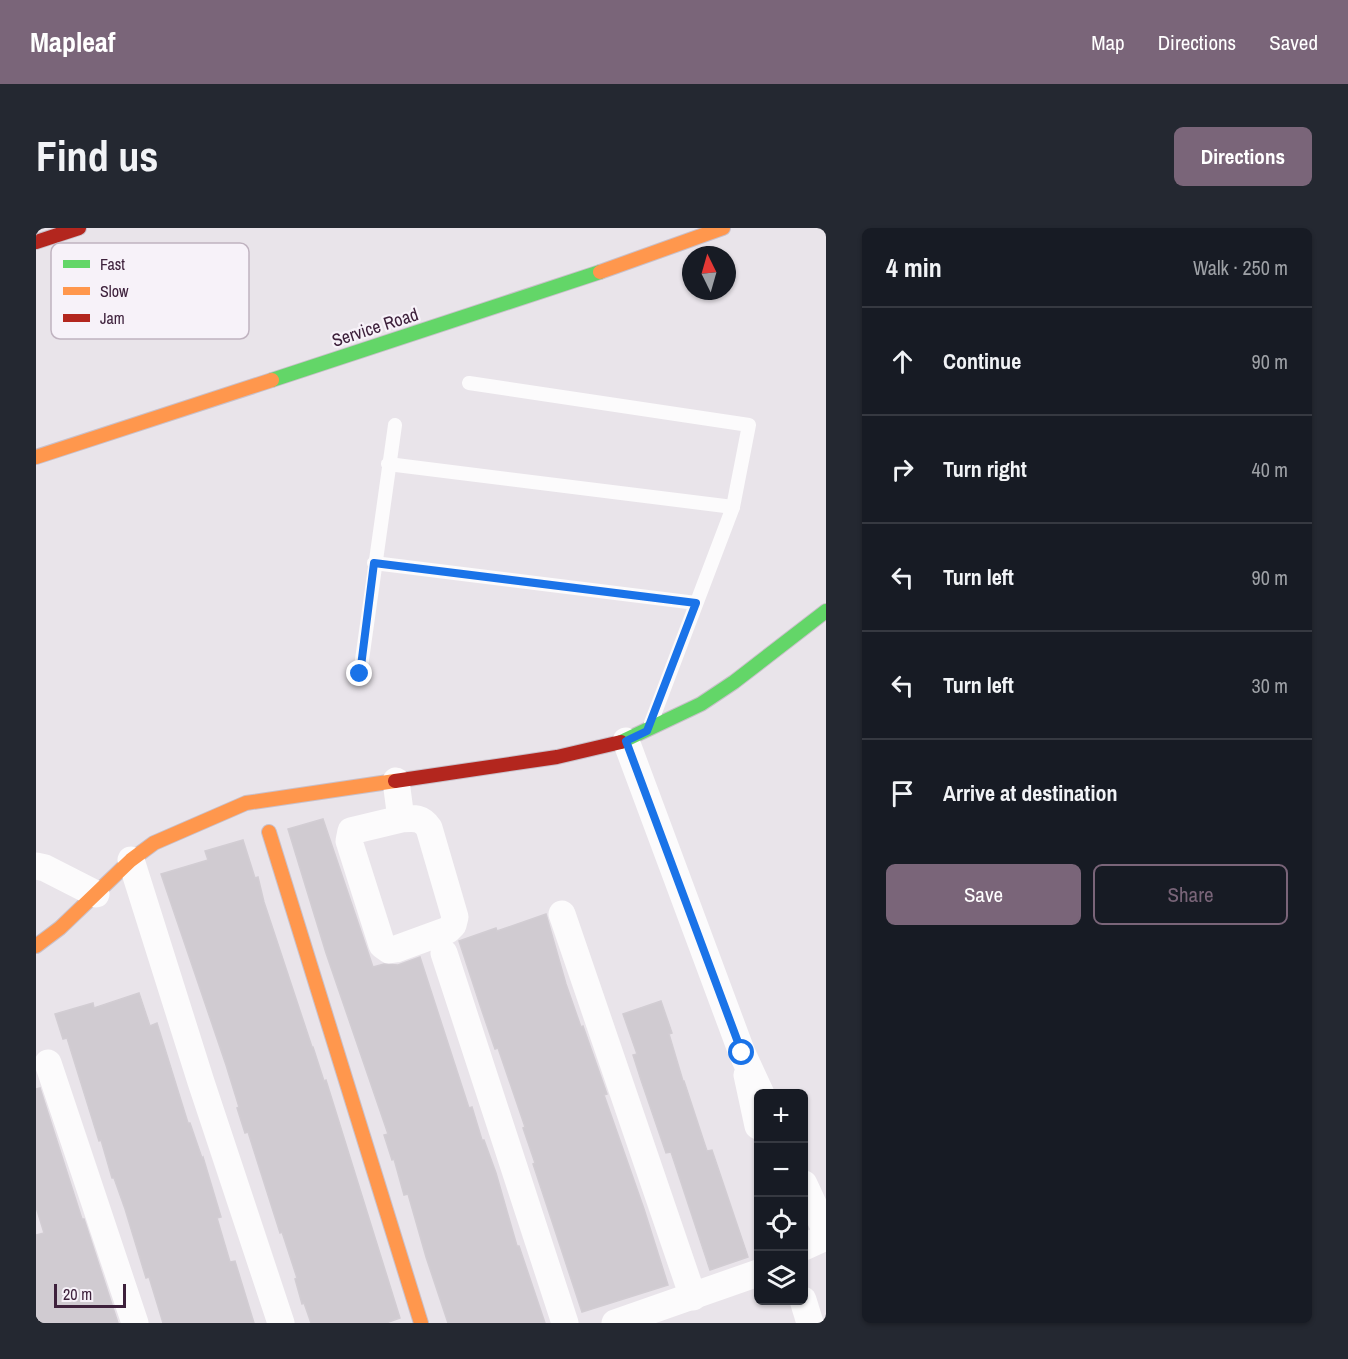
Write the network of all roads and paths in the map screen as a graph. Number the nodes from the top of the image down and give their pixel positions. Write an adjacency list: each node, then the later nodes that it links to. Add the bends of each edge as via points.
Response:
1 (79, 228): 3 (main road)
2 (723, 228): 6 (main road, Service Road, via 592,275)
3 (36, 242)
4 (470, 382): 8 (lane, via 749,425)
5 (395, 425): 7 (lane)
6 (36, 457)
7 (388, 464): 8 (lane); 9 (lane)
8 (733, 507): 10 (lane)
9 (374, 563): 10 (lane); 12 (lane)
10 (696, 603): 13 (lane)
11 (826, 611): 13 (main road, via 701,704)
12 (360, 674)
13 (637, 736): 14 (main road, via 558,757); 23 (street)
14 (396, 781): 15 (street); 17 (main road, via 246,803 154,843)
15 (402, 819): 15 (street, via 417,818 429,828 455,917 448,930 389,950 382,945 349,841 351,831)
16 (269, 832): 36 (main road)
17 (131, 860): 19 (main road); 35 (street)
18 (36, 866): 19 (street)
19 (96, 894): 21 (main road)
20 (562, 914): 32 (street)
21 (36, 946)
22 (444, 953): 37 (street)
23 (742, 1053): 25 (street); 26 (street)
24 (48, 1063): 34 (street)
25 (759, 1089)
26 (754, 1105)
27 (808, 1193): 28 (street)
28 (826, 1232)
29 (826, 1237): 30 (street)
30 (808, 1245)
31 (754, 1275): 32 (street)
32 (693, 1297): 38 (street)
33 (805, 1305): 39 (street)
34 (135, 1323)
35 (281, 1323)
36 (421, 1323)
37 (565, 1323)
38 (615, 1323)
39 (810, 1323)

